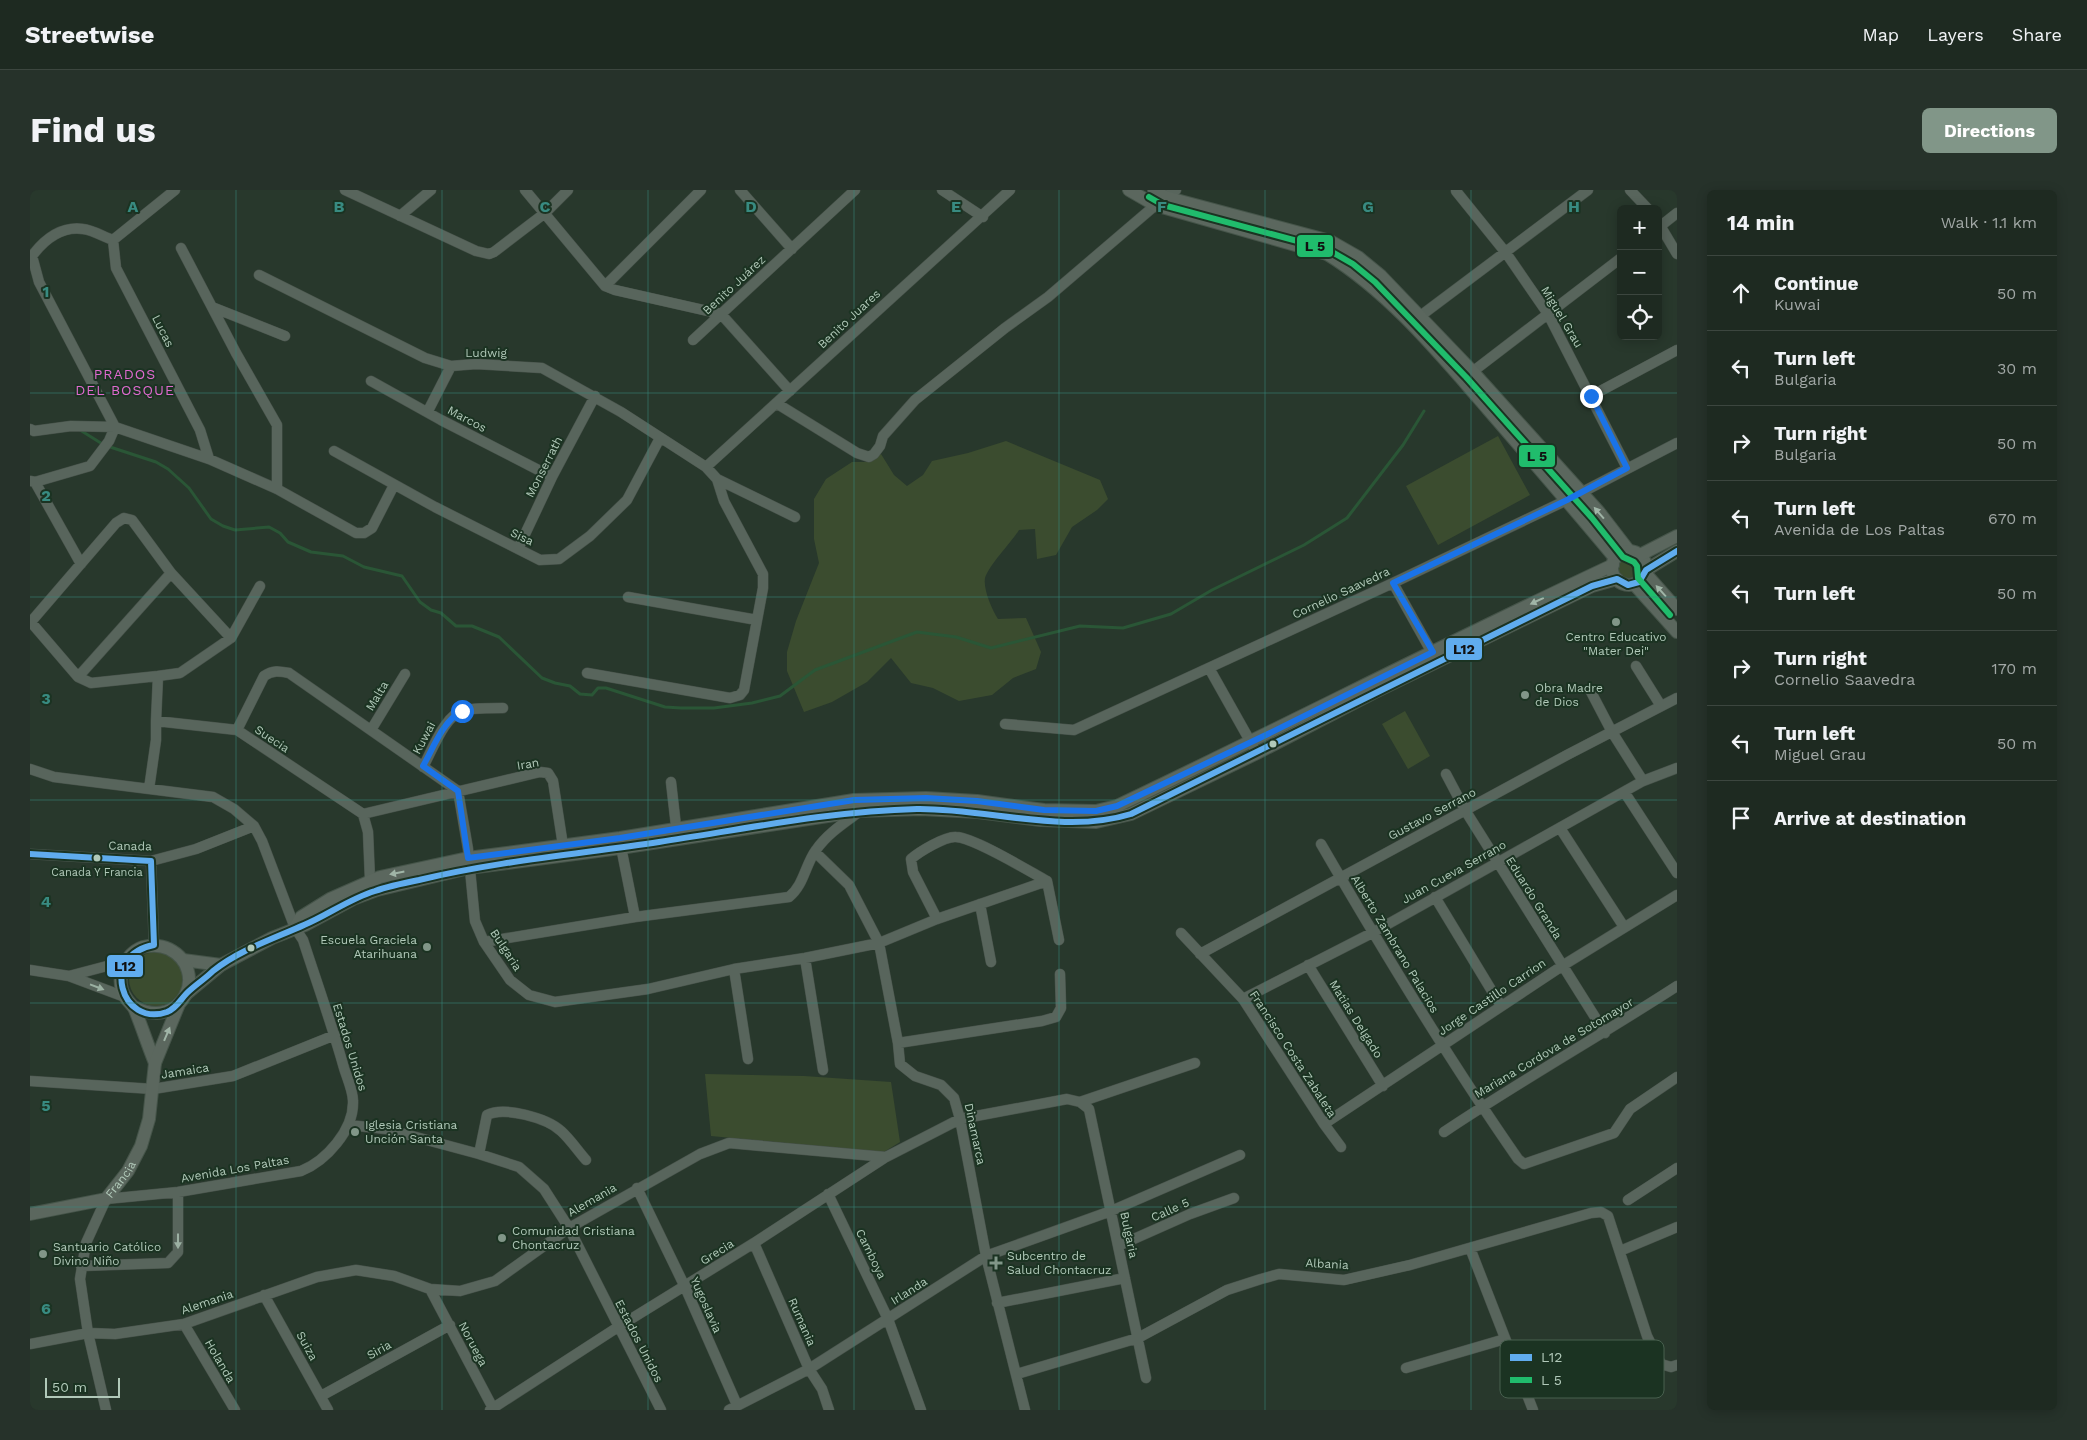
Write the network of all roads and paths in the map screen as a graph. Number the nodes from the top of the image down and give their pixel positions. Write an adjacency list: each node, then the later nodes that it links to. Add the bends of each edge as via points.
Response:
1 (175, 190): 25 (street)
2 (345, 190): 21 (street)
3 (431, 190): 21 (street)
4 (525, 190): 19 (street)
5 (568, 190): 19 (street)
6 (701, 190): 33 (street)
7 (740, 190): 27 (street)
8 (855, 190): 27 (street, Benito Juárez)
9 (942, 190): 22 (street)
10 (1010, 190): 22 (street, Benito Juares)
11 (1129, 190): 17 (main road)
12 (1154, 190): 16 (main road)
13 (1588, 190): 28 (street)
14 (1630, 190): 18 (street)
15 (1456, 191): 28 (street, Miguel Grau)
16 (1171, 193): 17 (street); 38 (main road, via 1330,241 1381,276)
17 (1155, 205): 38 (main road, via 1327,254 1350,268); 48 (street, via 1048,297 915,400 869,457 857,453)
18 (1644, 205)
19 (544, 213): 21 (street, via 494,252 482,253); 33 (street)
20 (1677, 213): 23 (street)
21 (400, 216)
22 (982, 217): 45 (street, Benito Juares)
23 (1662, 223)
24 (1662, 230): 29 (street)
25 (113, 240): 32 (street, via 82,229 56,233 41,243 32,256); 55 (street, Lucas, via 116,268 200,430)
26 (180, 248): 35 (street)
27 (792, 249): 36 (street, Benito Juárez)
28 (1506, 253): 37 (street, Miguel Grau); 38 (street)
29 (1677, 254)
30 (1617, 261): 37 (street)
31 (259, 275): 42 (street, Ludwig, via 425,358)
32 (39, 282): 34 (street); 50 (street)
33 (605, 286): 36 (street)
34 (30, 291)
35 (212, 307): 39 (street); 62 (street, via 277,425)
36 (721, 314): 40 (street, Benito Juárez); 45 (street)
37 (1548, 314): 43 (street); 47 (street, Miguel Grau)
38 (1415, 320): 43 (main road)
39 (284, 336)
40 (693, 340)
41 (1677, 350): 47 (street)
42 (451, 366): 46 (street, Ludwig, via 476,364 542,368); 49 (street)
43 (1467, 376): 63 (main road); 64 (main road)
44 (370, 381): 49 (street, Marcos)
45 (790, 391): 48 (street, Benito Juares)
46 (595, 396): 52 (street, Ludwig); 58 (street, Monserrath)
47 (1591, 396): 57 (street, Miguel Grau)
48 (776, 403): 56 (street, Benito Juares)
49 (428, 411): 58 (street, Marcos)
50 (115, 427): 51 (street); 55 (street); 60 (street, via 109,441 90,466)
51 (30, 429)
52 (660, 438): 56 (street, Ludwig); 67 (street, Sisa, via 627,500 590,536 559,558 540,560)
53 (1677, 443): 57 (street, Cornelio Saavedra)
54 (334, 451): 61 (street, Sisa)
55 (209, 459): 62 (street)
56 (706, 467): 59 (street, Ludwig)
57 (1627, 468): 63 (street, Cornelio Saavedra)
58 (552, 477): 67 (street, Monserrath)
59 (717, 479): 65 (street); 81 (street, via 724,501 762,574 763,588)
60 (32, 481): 71 (street)
61 (394, 485): 62 (street, via 372,528 364,533 356,533); 67 (street, Sisa)
62 (277, 489)
63 (1581, 493): 64 (street, Cornelio Saavedra); 69 (main road, one-way to 63)
64 (1567, 500): 70 (main road); 75 (street, Cornelio Saavedra)
65 (795, 517)
66 (1677, 536): 69 (main road)
67 (518, 549)
68 (1677, 551): 72 (main road)
69 (1635, 553): 70 (main road, via 1619,554); 72 (main road, via 1646,564)
70 (1614, 562): 74 (main road, via 1612,570); 78 (main road)
71 (81, 564): 73 (street, via 124,518 132,520); 82 (street)
72 (1646, 571): 76 (main road); 80 (main road, one-way to 72)
73 (171, 573): 84 (street); 91 (street)
74 (1617, 580): 76 (main road); 78 (main road)
75 (1393, 583): 85 (street); 87 (street, Cornelio Saavedra)
76 (1634, 584): 83 (main road)
77 (260, 586): 84 (street)
78 (1561, 595): 85 (main road)
79 (628, 597): 81 (street)
80 (1677, 609)
81 (757, 620): 88 (street, via 744,690 740,695 730,698)
82 (30, 622): 91 (street)
83 (1677, 632)
84 (230, 638): 90 (street, via 180,673)
85 (1435, 657): 101 (main road)
86 (1636, 666): 94 (street)
87 (1209, 668): 97 (street, Cornelio Saavedra, via 1074,730); 101 (street)
88 (587, 673)
89 (404, 674): 99 (street, Malta)
90 (158, 676): 91 (street, via 91,683); 96 (street)
91 (78, 677)
92 (1590, 690): 100 (street)
93 (1677, 698): 94 (street, Gustavo Serrano)
94 (1661, 706): 100 (street, Gustavo Serrano)
95 (503, 708): 102 (street, Kuwai, via 462,711 453,716)
96 (156, 721): 98 (street, Suecia); 108 (street)
97 (1005, 724)
98 (237, 730): 99 (street, via 264,676 278,671 289,674); 113 (street, Suecia)
99 (370, 730): 102 (street)
100 (1612, 732): 106 (street); 112 (street, Gustavo Serrano)
101 (1254, 748): 111 (main road, via 1117,806 1096,811 1044,810 926,798)
102 (423, 766): 109 (street)
103 (1677, 768): 106 (street, Juan Cueva Serrano)
104 (30, 769): 108 (street, Estados Unidos, via 54,777)
105 (1446, 774): 112 (street, Eduardo Granda)
106 (1642, 781): 110 (street, Juan Cueva Serrano)
107 (671, 782): 116 (street)
108 (149, 789): 114 (street, Estados Unidos, via 213,796 234,808)
109 (458, 791): 113 (street); 119 (street, Iran, via 540,772 548,773 553,781); 124 (street, Bulgaria)
110 (1625, 792): 115 (street, Juan Cueva Serrano); 125 (street)
111 (860, 805): 116 (main road); 120 (street)
112 (1465, 810): 123 (street, Eduardo Granda); 126 (street, Gustavo Serrano)
113 (362, 814): 127 (street, via 368,832)
114 (254, 826): 122 (street, Canada, via 196,849); 135 (street, Estados Unidos)
115 (1560, 828): 123 (street, Juan Cueva Serrano); 134 (street)
116 (677, 834): 117 (main road)
117 (620, 843): 119 (main road); 132 (street)
118 (1320, 844): 126 (street, Alberto Zambrano Palacios)
119 (564, 851): 124 (main road)
120 (814, 852): 132 (street, via 798,888 789,897); 140 (street, Dinamarca, via 849,885)
121 (30, 854): 122 (street, Canada)
122 (151, 861): 141 (street)
123 (1497, 862): 130 (street, Juan Cueva Serrano); 149 (street, Eduardo Granda)
124 (469, 863): 127 (main road, one-way to 127); 135 (main road, via 377,890); 139 (street, Bulgaria, via 475,921)
125 (1677, 873)
126 (1340, 878): 137 (street, Alberto Zambrano Palacios); 142 (street, Gustavo Serrano)
127 (370, 880): 135 (main road, via 301,917)
128 (1047, 881): 131 (street, Bulgaria); 133 (street, via 970,840 954,836 920,851 911,859 913,872); 138 (street)
129 (1677, 895): 134 (street, Jorge Castillo Carrion)
130 (1436, 897): 137 (street, Juan Cueva Serrano); 158 (street)
131 (980, 904): 133 (street, Bulgaria); 146 (street)
132 (635, 917): 139 (street)
133 (937, 919): 140 (street, Bulgaria)
134 (1624, 927): 149 (street, Jorge Castillo Carrion)
135 (295, 928): 147 (main road); 160 (street, Estados Unidos, via 303,940)
136 (1181, 933): 142 (street, Francisco Costa Zabaleta)
137 (1372, 933): 148 (street, Juan Cueva Serrano); 162 (street, Alberto Zambrano Palacios)
138 (1059, 940)
139 (484, 942): 150 (street, Bulgaria, via 510,980 529,995 555,1002 648,989)
140 (879, 943): 143 (street, Bulgaria); 161 (street, Dinamarca)
141 (154, 945): 144 (main road, via 170,950); 145 (main road, via 133,953)
142 (1200, 954): 156 (street, Francisco Costa Zabaleta)
143 (805, 958): 150 (street, Bulgaria); 166 (street)
144 (183, 960): 147 (main road); 155 (main road, via 188,977)
145 (126, 961): 153 (street); 157 (main road, via 120,979)
146 (991, 962)
147 (220, 965): 155 (main road)
148 (1308, 965): 156 (street, Juan Cueva Serrano); 169 (street, Matias Delgado)
149 (1562, 966): 158 (street, Jorge Castillo Carrion); 159 (street, Eduardo Granda)
150 (734, 969): 163 (street)
151 (30, 970): 153 (street)
152 (1060, 974): 161 (street, via 1061,1008 1056,1017)
153 (69, 976): 157 (street, one-way to 157)
154 (1677, 986): 159 (street, Mariana Cordova de Sotomayor)
155 (183, 999): 157 (main road, via 169,1011 157,1014 145,1013); 164 (main road, Francia, one-way to 155)
156 (1243, 999): 174 (street, Francisco Costa Zabaleta)
157 (130, 1002): 164 (main road, Francia)
158 (1501, 1006): 162 (street, Jorge Castillo Carrion)
159 (1605, 1033): 172 (street, Mariana Cordova de Sotomayor)
160 (336, 1035): 170 (street, Jamaica, via 233,1076); 175 (street, Estados Unidos, via 353,1101)
161 (898, 1043): 173 (street, Dinamarca, via 900,1064 915,1076 941,1085 954,1098)
162 (1442, 1046): 169 (street, Jorge Castillo Carrion); 172 (street, Alberto Zambrano Palacios)
163 (748, 1059)
164 (155, 1063): 170 (main road, Francia)
165 (1195, 1063): 171 (street)
166 (823, 1070)
167 (1677, 1077): 172 (street, Alberto Zambrano Palacios, via 1630,1110 1614,1133 1524,1164)
168 (30, 1081): 170 (street, Jamaica)
169 (1383, 1086): 174 (street, Jorge Castillo Carrion)
170 (154, 1089): 187 (main road, Francia, via 141,1146)
171 (1080, 1102): 173 (street, Grecia, via 1067,1099); 189 (street, Bulgaria, via 1089,1109)
172 (1482, 1107): 176 (street, Mariana Cordova de Sotomayor)
173 (960, 1118): 180 (street, Grecia); 197 (street, Dinamarca)
174 (1324, 1124): 177 (street, Francisco Costa Zabaleta)
175 (349, 1125): 178 (street, Estados Unidos, via 386,1129); 184 (street, Avenida Los Paltas, via 325,1157 301,1171)
176 (1444, 1132)
177 (1341, 1147)
178 (479, 1154): 181 (street, via 487,1115 511,1113 535,1117 560,1130); 192 (street, Estados Unidos, via 519,1167 544,1189)
179 (1240, 1155): 189 (street, Irlanda)
180 (886, 1157): 183 (street, Alemania, via 729,1143 700,1154); 185 (street, Grecia)
181 (586, 1160)
182 (1677, 1168): 188 (street)
183 (637, 1188): 192 (street, Alemania); 200 (street, Yugoslavia)
184 (178, 1192): 187 (street, Avenida Los Paltas); 198 (street, one-way to 198, via 178,1252 168,1263)
185 (828, 1194): 193 (street, Grecia); 204 (street, Camboya)
186 (1234, 1198): 194 (street, Calle 5)
187 (106, 1199): 190 (main road); 198 (street, Francia, via 86,1243)
188 (1628, 1200)
189 (1111, 1211): 194 (street, Bulgaria); 197 (street, Irlanda)
190 (30, 1214)
191 (1677, 1227): 196 (street)
192 (569, 1228): 201 (street, Alemania, via 495,1281 460,1291); 207 (street, Estados Unidos)
193 (754, 1243): 200 (street, Grecia); 218 (street, Rumania)
194 (1118, 1246): 199 (street, Bulgaria)
195 (1470, 1248): 196 (street, Albania, via 1601,1212 1608,1216); 209 (street, Albania, via 1344,1280 1279,1274 1260,1278 1227,1290); 210 (street)
196 (1620, 1251): 213 (street, Albania)
197 (986, 1256): 203 (street, Dinamarca); 204 (street, Irlanda)
198 (81, 1266): 208 (street, Francia)
199 (1125, 1278): 203 (street); 209 (street, Bulgaria)
200 (685, 1287): 207 (street, Grecia); 223 (street, Yugoslavia)
201 (430, 1289): 202 (street, Alemania, via 394,1276 356,1270 317,1277); 206 (street, Noruega)
202 (264, 1295): 205 (street, Alemania); 221 (street, Suiza)
203 (997, 1303): 219 (street, Dinamarca)
204 (888, 1319): 218 (street, Irlanda); 230 (street, Camboya)
205 (184, 1324): 208 (street, Alemania, via 115,1334); 226 (street, Holanda)
206 (450, 1325): 221 (street, Siria); 224 (street, Noruega)
207 (618, 1327): 224 (street, Grecia); 228 (street, Estados Unidos)
208 (88, 1333): 214 (street, Alemania); 225 (street, Francia)
209 (1138, 1338): 219 (street, Albania); 220 (street, Bulgaria)
210 (1505, 1339): 212 (street)
211 (1500, 1340): 217 (street)
212 (1502, 1340)
213 (1649, 1340)
214 (30, 1344)
215 (1664, 1365): 216 (street, Albania)
216 (1677, 1366)
217 (1406, 1368)
218 (809, 1369): 223 (street, Irlanda); 229 (street, Rumania, via 822,1389)
219 (1017, 1374): 231 (street, Dinamarca)
220 (1146, 1378)
221 (321, 1396): 227 (street, Suiza)
222 (1528, 1398): 232 (street)
223 (733, 1408)
224 (492, 1409)
225 (106, 1410)
226 (235, 1410)
227 (328, 1410)
228 (661, 1410)
229 (829, 1410)
230 (921, 1410)
231 (1025, 1410)
232 (1533, 1410)

